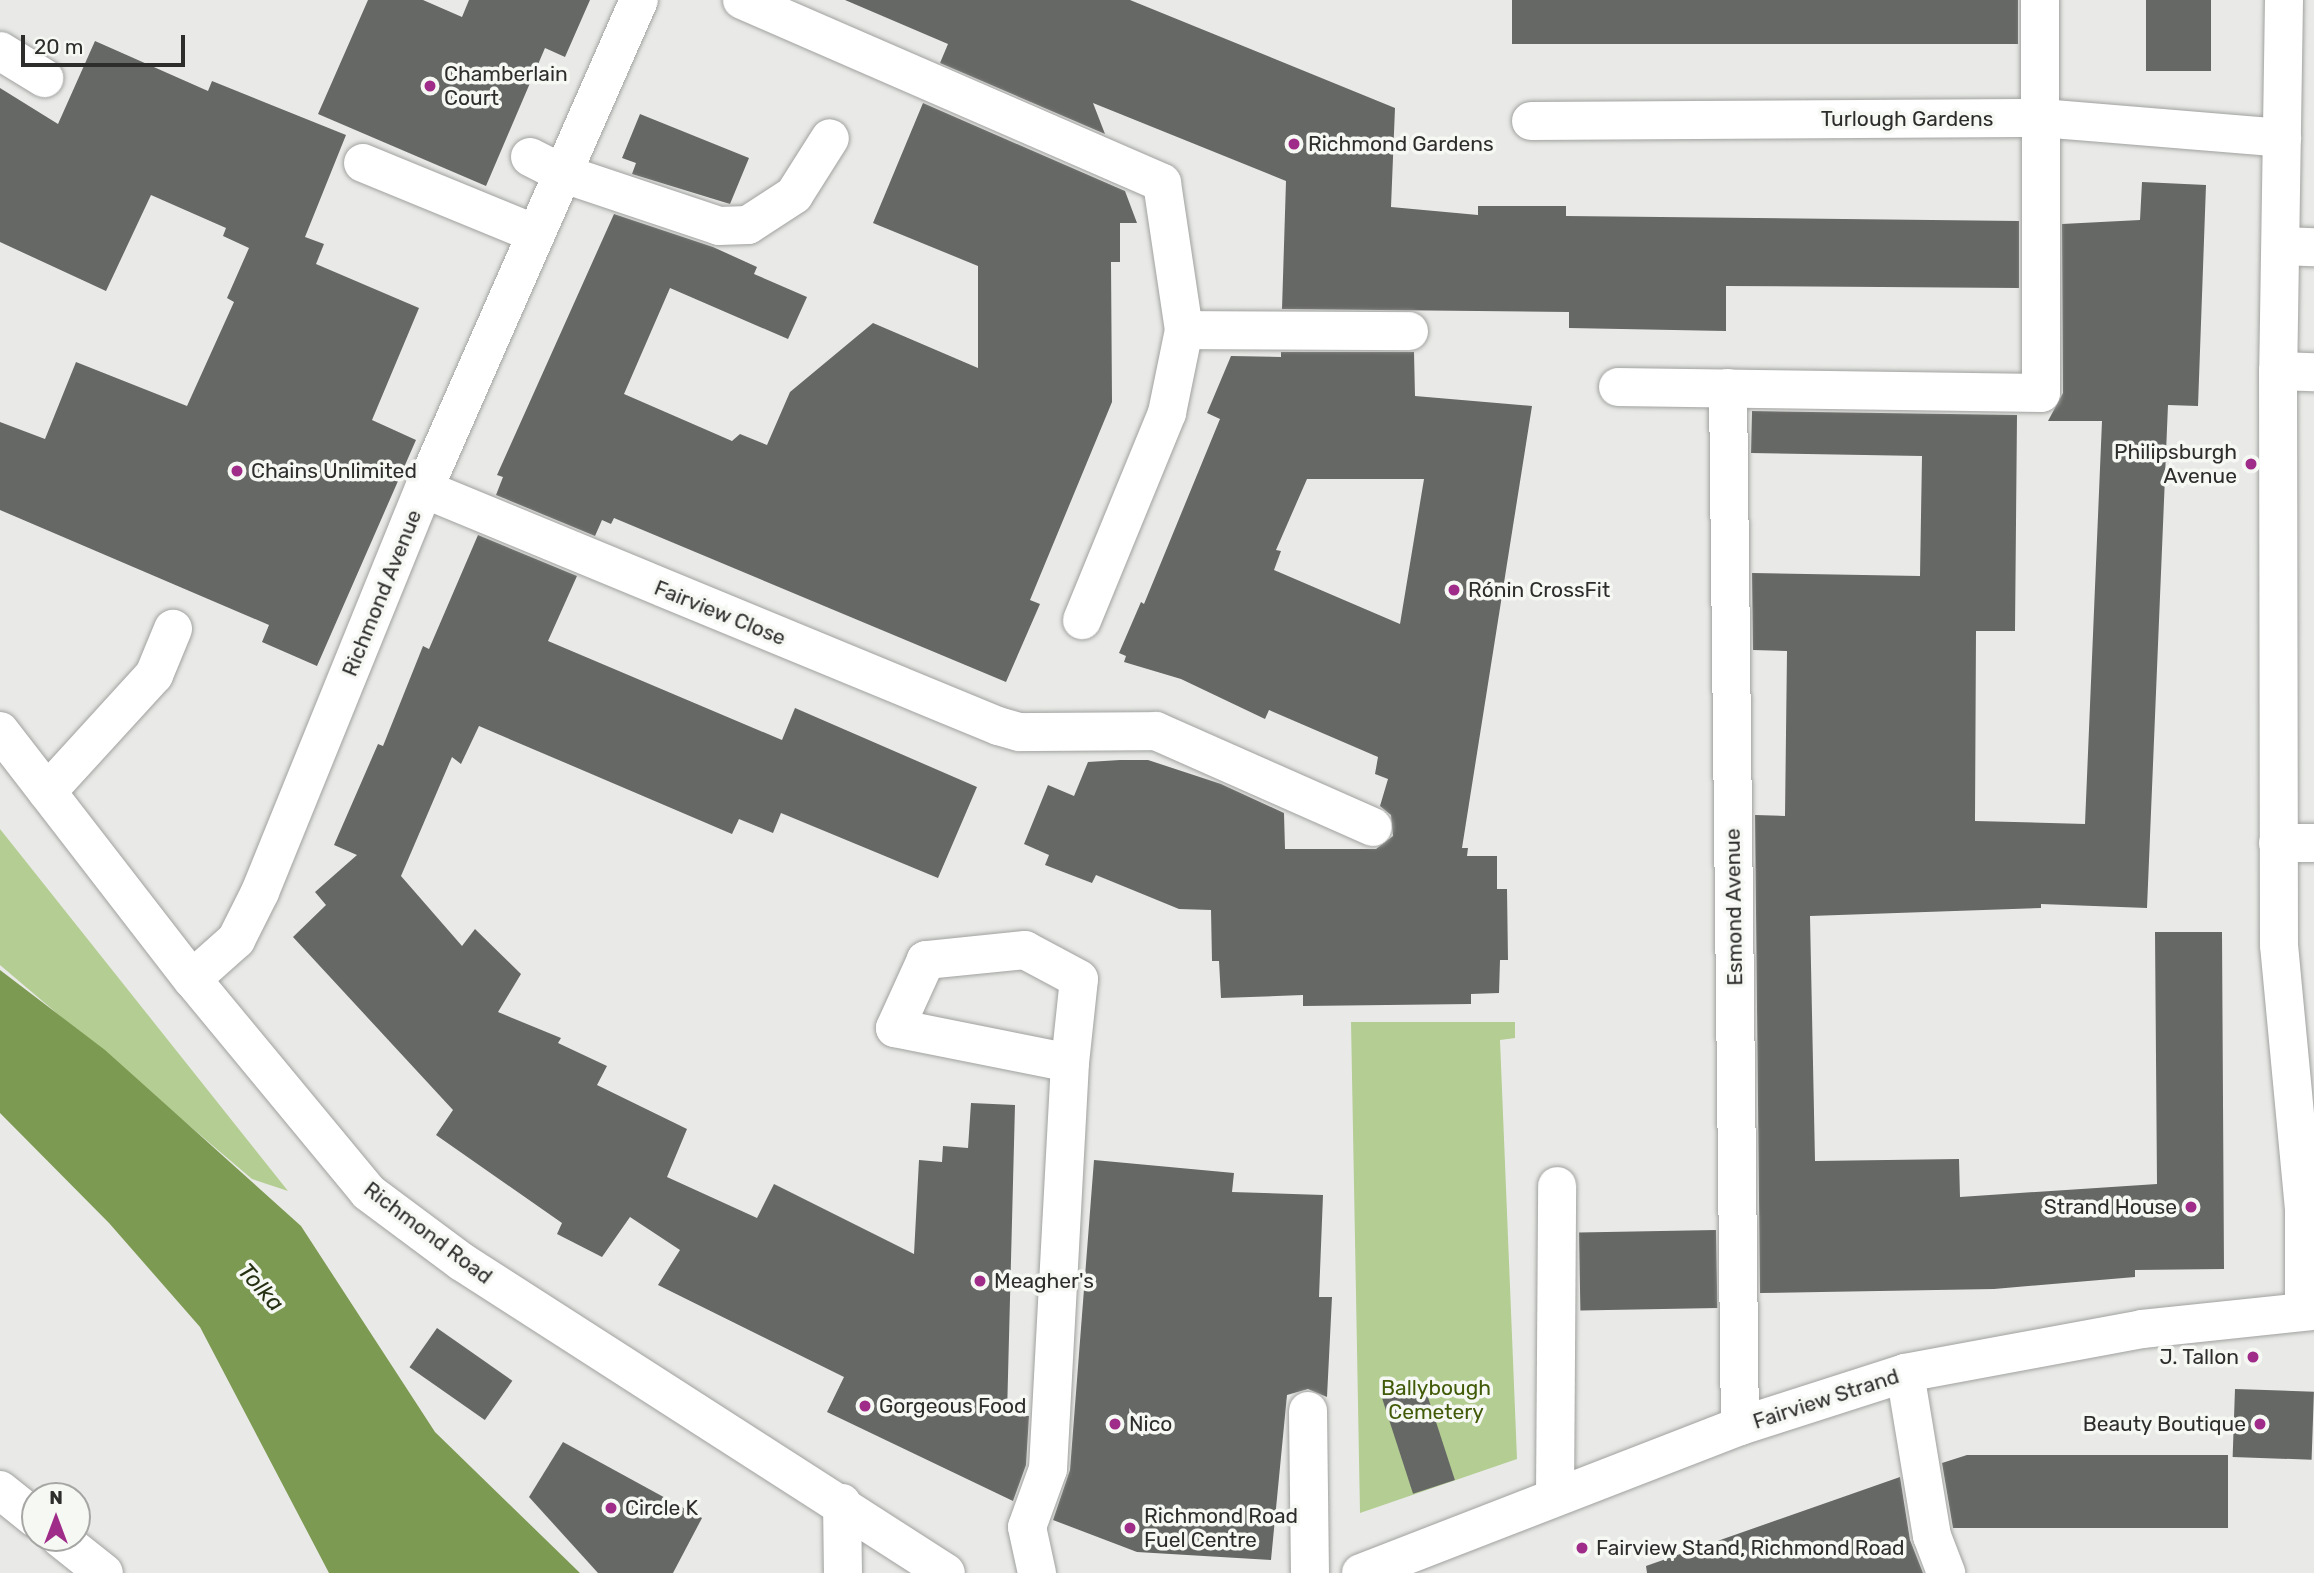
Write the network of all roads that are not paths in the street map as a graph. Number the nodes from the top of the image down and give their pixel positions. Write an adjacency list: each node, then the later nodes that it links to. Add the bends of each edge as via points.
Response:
1 (639, 0): 13 (street, Richmond Avenue)
2 (742, 0): 16 (street, via 1162,183)
3 (2040, 0): 7 (street)
4 (2294, 23): 10 (street)
5 (0, 51): 6 (street)
6 (44, 78)
7 (2041, 118): 8 (street, Turlough Gardens); 10 (street, Turlough Gardens); 20 (street, via 2041,393)
8 (1531, 121)
9 (830, 138): 13 (street, via 794,195 748,225 719,226)
10 (2282, 138): 15 (street)
11 (530, 157): 13 (street)
12 (363, 163): 14 (street)
13 (564, 174): 14 (street, Richmond Avenue)
14 (536, 234): 21 (street, Richmond Avenue)
15 (2297, 247): 18 (street)
16 (1184, 330): 17 (street); 22 (street, via 1167,414)
17 (1409, 331)
18 (2296, 372): 27 (street)
19 (1618, 387): 20 (street)
20 (1728, 388): 34 (street, Esmond Avenue)
21 (424, 489): 26 (street, Fairview Close, via 1019,732 1156,731); 28 (street, Richmond Avenue, via 260,892 236,940)
22 (1082, 620)
23 (173, 629): 25 (street, via 154,675)
24 (0, 731): 25 (street, Richmond Road)
25 (47, 792): 28 (street, Richmond Road)
26 (1373, 827)
27 (2296, 843): 31 (street, via 2279,945)
28 (192, 979): 37 (street, Richmond Road, via 368,1192 462,1262)
29 (1070, 1063): 29 (street, via 1079,979 1025,950 926,960 895,1028); 43 (street, via 1048,1469 1027,1527)
30 (1557, 1186): 36 (street)
31 (2309, 1311): 32 (street, Fairview Strand, via 2142,1329)
32 (1905, 1373): 34 (street, Fairview Strand); 46 (street, via 1932,1536)
33 (1308, 1411): 44 (street)
34 (1740, 1426): 36 (street, Fairview Strand)
35 (0, 1490): 38 (street)
36 (1555, 1497): 45 (street, Fairview Strand)
37 (842, 1503): 41 (street); 42 (street, Richmond Road)
38 (21, 1507)
39 (78, 1552): 40 (street)
40 (104, 1573)
41 (843, 1573)
42 (946, 1573)
43 (1037, 1573)
44 (1310, 1573)
45 (1361, 1573)
46 (1946, 1573)

